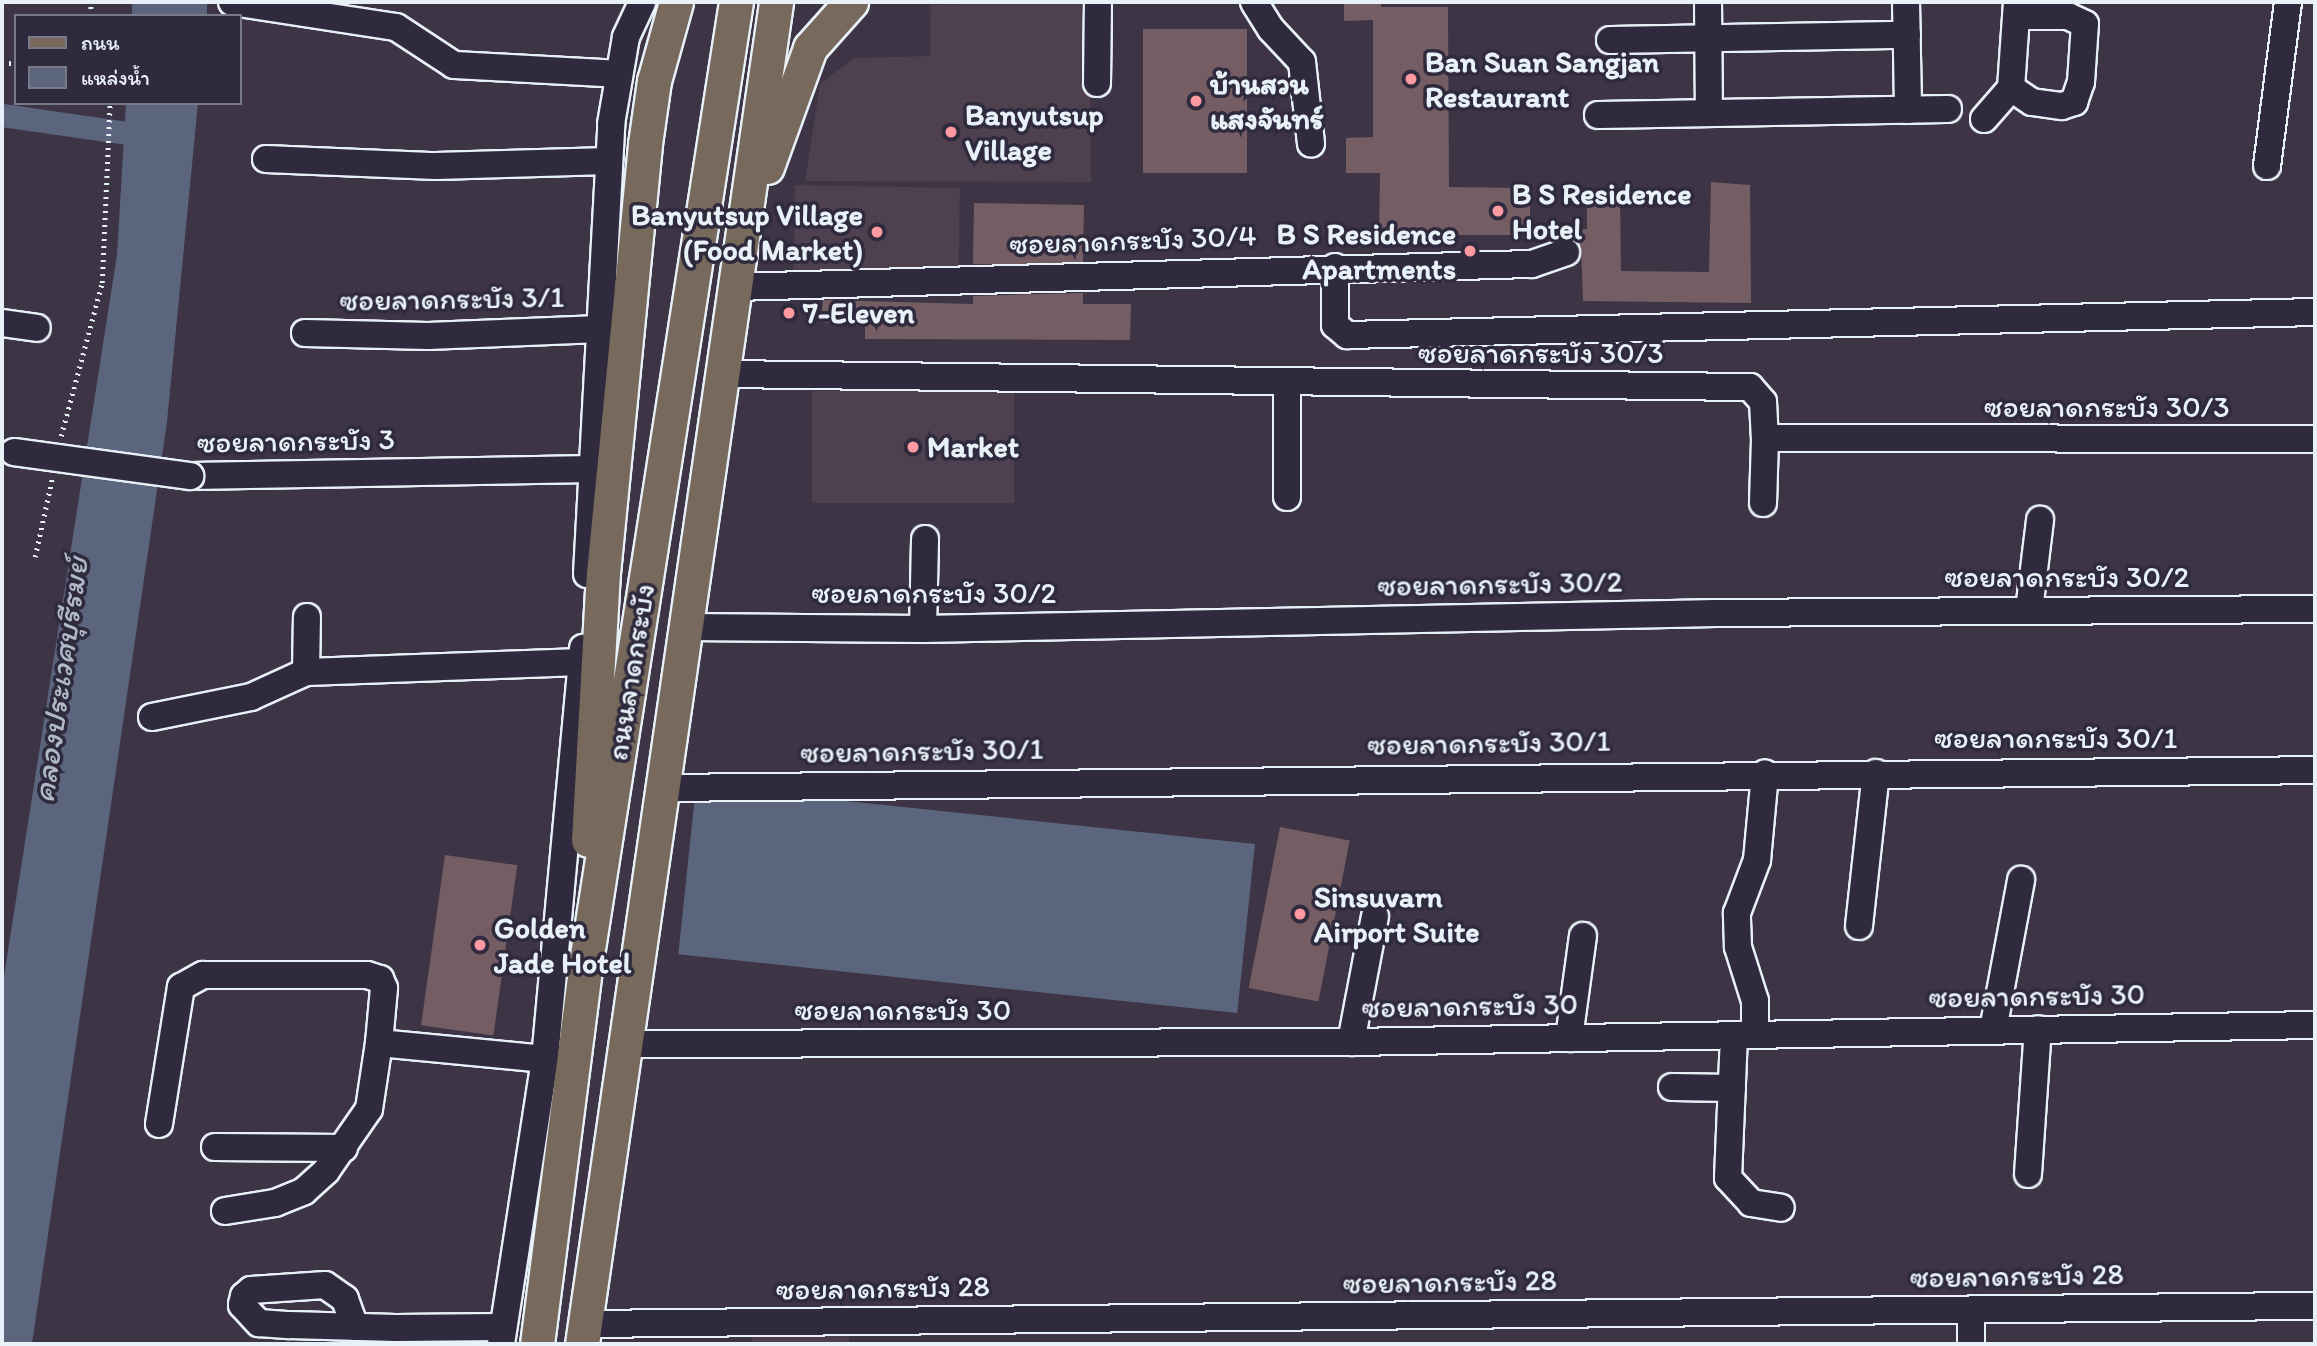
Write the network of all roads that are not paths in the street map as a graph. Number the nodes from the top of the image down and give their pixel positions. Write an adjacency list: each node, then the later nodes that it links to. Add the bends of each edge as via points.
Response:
1 (232, 2): 16 (street, via 396,27 454,65)
2 (642, 2): 16 (street, via 626,37)
3 (676, 2): 63 (main road, via 654,81 645,144 603,573 589,750)
4 (736, 2): 63 (main road, ถนนลาดกระบัง)
5 (776, 2): 28 (main road, ถนนลาดกระบัง)
6 (851, 2): 28 (main road, via 810,48)
7 (1098, 2): 17 (street)
8 (1254, 2): 24 (street, via 1271,29 1302,62)
9 (1707, 2): 14 (street)
10 (1906, 2): 13 (street)
11 (2288, 2): 27 (street)
12 (2017, 9): 18 (street); 18 (street, via 2068,16 2085,24 2081,82 2074,102 2062,106 2032,102)
13 (1907, 34): 14 (street); 20 (street)
14 (1708, 38): 15 (street); 21 (street)
15 (1610, 40)
16 (618, 74): 26 (street)
17 (1097, 83)
18 (2011, 88): 23 (street)
19 (1948, 109): 20 (street)
20 (1908, 110): 21 (street)
21 (1709, 113): 22 (street)
22 (1598, 115)
23 (1984, 119)
24 (1311, 144)
25 (266, 159): 26 (street, via 436,166)
26 (608, 161): 35 (street)
27 (2267, 166)
28 (744, 231): 31 (main road, ถนนลาดกระบัง)
29 (1566, 252): 30 (street, ซอยลาดกระบัง 30/4, via 1532,264)
30 (1335, 267): 31 (street, ซอยลาดกระบัง 30/4); 32 (street, via 1335,325 1347,335)
31 (736, 287): 37 (main road, ถนนลาดกระบัง)
32 (2315, 312)
33 (2, 323): 34 (street)
34 (37, 328)
35 (600, 329): 36 (street, ซอยลาดกระบัง 3/1, via 428,336); 42 (street)
36 (305, 333)
37 (724, 374): 38 (street, ซอยลาดกระบัง 30/3); 50 (main road, ถนนลาดกระบัง)
38 (1287, 384): 39 (street, ซอยลาดกระบัง 30/3, via 1750,387 1763,402); 43 (street)
39 (1765, 438): 40 (street, ซอยลาดกระบัง 30/3); 44 (street)
40 (2315, 439)
41 (8, 451): 42 (street, ซอยลาดกระบัง 3, bridge, via 190,476)
42 (594, 469): 52 (street)
43 (1287, 497)
44 (1763, 503)
45 (2040, 520): 48 (street)
46 (925, 539): 51 (street)
47 (2315, 609): 48 (street, ซอยลาดกระบัง 30/2)
48 (2029, 610): 51 (street, ซอยลาดกระบัง 30/2)
49 (307, 617): 53 (street)
50 (686, 626): 51 (street, ซอยลาดกระบัง 30/2); 58 (main road, ถนนลาดกระบัง)
51 (923, 629)
52 (582, 662): 53 (street); 72 (street)
53 (306, 672): 54 (street, via 251,697)
54 (152, 717)
55 (2315, 770): 57 (street, ซอยลาดกระบัง 30/1)
56 (1765, 773): 57 (street, ซอยลาดกระบัง 30/1); 58 (street, ซอยลาดกระบัง 30/1); 67 (street, via 1757,860 1737,913 1738,947 1755,1000)
57 (1877, 773): 61 (street)
58 (664, 788): 71 (main road, ถนนลาดกระบัง)
59 (2021, 880): 66 (street)
60 (1375, 916): 69 (street)
61 (1859, 926)
62 (1583, 936): 68 (street)
63 (585, 968): 86 (main road, ถนนลาดกระบัง)
64 (2315, 1025): 65 (street, ซอยลาดกระบัง 30)
65 (2038, 1029): 66 (street, ซอยลาดกระบัง 30); 78 (street)
66 (1993, 1030): 67 (street, ซอยลาดกระบัง 30)
67 (1745, 1034): 68 (street, ซอยลาดกระบัง 30); 74 (street)
68 (1569, 1038): 69 (street, ซอยลาดกระบัง 30)
69 (1350, 1042): 71 (street, ซอยลาดกระบัง 30)
70 (380, 1044): 72 (street); 75 (street, via 384,988 380,979 367,975 203,975 188,979 180,987); 77 (street, via 369,1109)
71 (625, 1044): 84 (main road, ถนนลาดกระบัง)
72 (544, 1059): 85 (street)
73 (1672, 1087): 74 (street)
74 (1732, 1088): 79 (street, via 1728,1178 1751,1203)
75 (159, 1124)
76 (215, 1147): 77 (street)
77 (344, 1148): 80 (street, via 304,1191 275,1203)
78 (2028, 1174)
79 (1781, 1208)
80 (225, 1212)
81 (2315, 1306): 82 (street, ซอยลาดกระบัง 28)
82 (1971, 1310): 84 (street, ซอยลาดกระบัง 28); 87 (street)
83 (355, 1326): 85 (street)
84 (584, 1334)
85 (501, 1336)
86 (537, 1344)
87 (1971, 1344)

